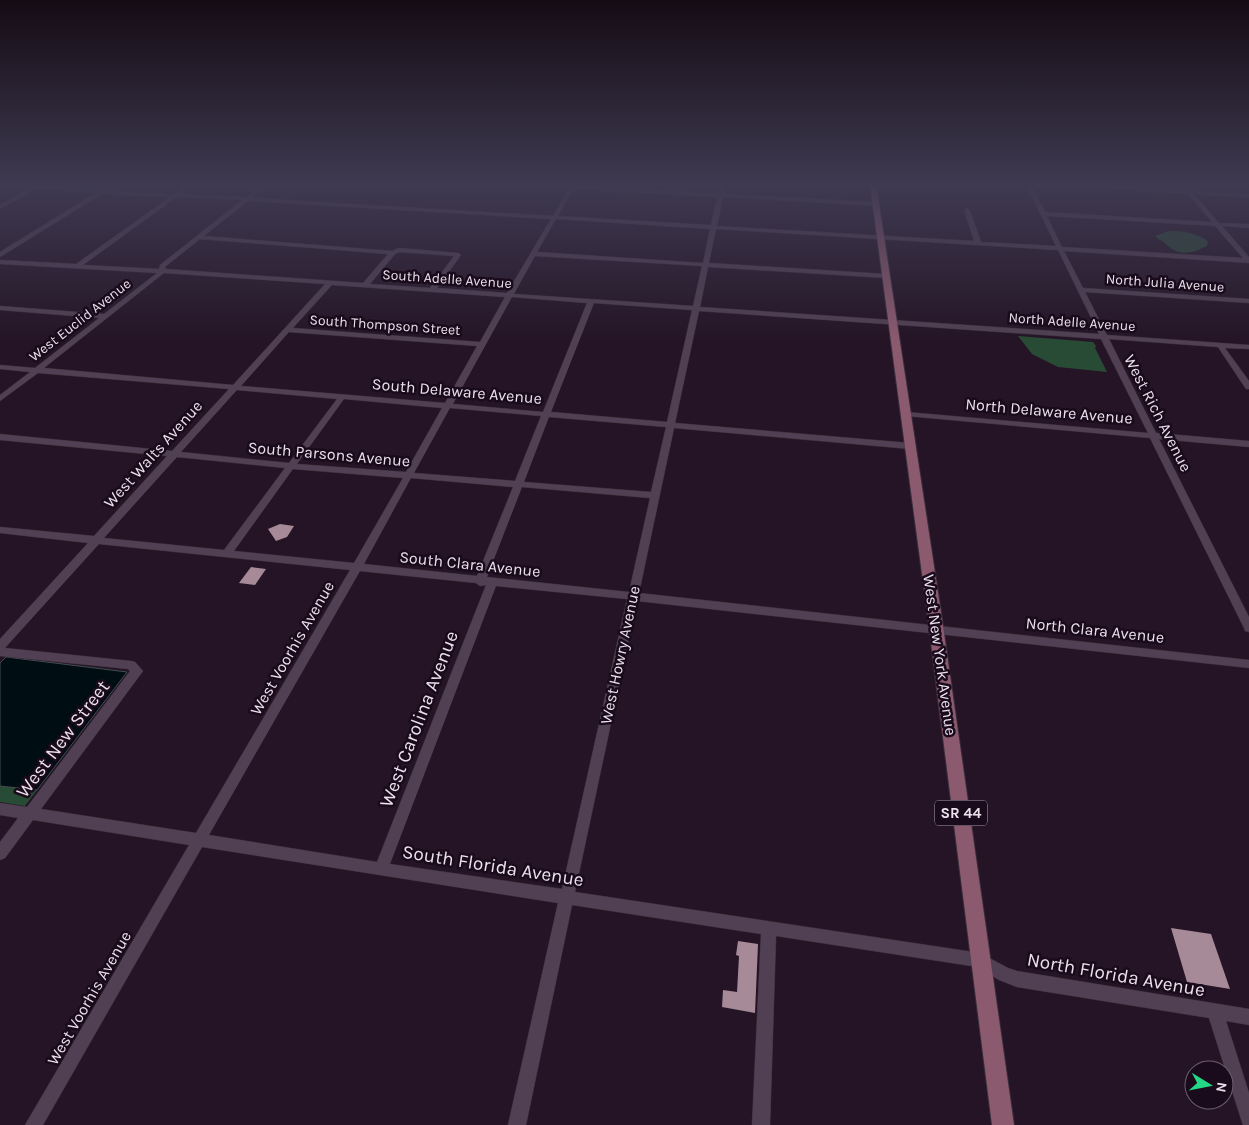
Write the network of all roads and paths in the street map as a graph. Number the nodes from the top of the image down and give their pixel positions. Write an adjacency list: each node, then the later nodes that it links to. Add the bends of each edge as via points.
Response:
1 (30, 236): 15 (street)
2 (119, 236): 19 (street)
3 (544, 236): 14 (street, West Voorhis Avenue)
4 (712, 236): 18 (street, West Howry Avenue)
5 (873, 236): 10 (street)
6 (976, 236): 11 (street)
7 (1054, 236): 12 (street, West Rich Avenue)
8 (1228, 236): 16 (street)
9 (199, 237): 13 (street); 20 (street, West Euclid Avenue, via 162,266)
10 (881, 237): 11 (street); 21 (main road, West New York Avenue / SR 44)
11 (978, 243): 12 (street)
12 (1060, 248): 16 (street); 25 (street, West Rich Avenue)
13 (396, 251): 23 (street); 24 (street, via 458,254)
14 (534, 254): 18 (street); 26 (street, West Voorhis Avenue)
15 (0, 255)
16 (1249, 260)
17 (0, 262): 19 (street, South Adelle Avenue)
18 (706, 264): 21 (street); 30 (street, West Howry Avenue)
19 (76, 267): 20 (street, South Adelle Avenue)
20 (163, 271): 22 (street, South Adelle Avenue); 31 (street, West Euclid Avenue)
21 (886, 276): 32 (main road, West New York Avenue / SR 44)
22 (330, 283): 23 (street, South Adelle Avenue); 33 (street, West Walts Avenue)
23 (364, 286): 24 (street, South Adelle Avenue)
24 (432, 290): 26 (street, South Adelle Avenue)
25 (1080, 290): 28 (street, North Julia Avenue); 34 (street, West Rich Avenue)
26 (509, 296): 27 (street, South Adelle Avenue); 35 (street, West Voorhis Avenue)
27 (591, 301): 30 (street, South Adelle Avenue); 45 (street, West Carolina Avenue)
28 (1249, 301)
29 (0, 308): 31 (street)
30 (696, 308): 32 (street, South Adelle Avenue); 47 (street, West Howry Avenue)
31 (105, 316): 39 (street, West Euclid Avenue)
32 (892, 322): 34 (street, North Adelle Avenue); 46 (main road, West New York Avenue / SR 44)
33 (286, 330): 35 (street, South Thompson Street); 41 (street, West Walts Avenue)
34 (1103, 337): 36 (street, North Adelle Avenue); 48 (street, West Rich Avenue)
35 (482, 344): 44 (street, West Voorhis Avenue)
36 (1220, 345): 37 (street, North Adelle Avenue); 40 (street)
37 (1249, 348)
38 (0, 367): 39 (street, South Delaware Avenue)
39 (37, 370): 41 (street, South Delaware Avenue); 43 (street, West Euclid Avenue)
40 (1249, 387)
41 (234, 388): 42 (street, South Delaware Avenue); 52 (street, West Walts Avenue)
42 (342, 396): 44 (street, South Delaware Avenue); 53 (street)
43 (0, 399)
44 (448, 406): 45 (street, South Delaware Avenue); 54 (street, West Voorhis Avenue)
45 (546, 414): 47 (street, South Delaware Avenue); 55 (street, West Carolina Avenue)
46 (906, 414): 48 (street, North Delaware Avenue); 51 (main road, West New York Avenue / SR 44)
47 (671, 424): 51 (street, South Delaware Avenue); 56 (street, West Howry Avenue)
48 (1152, 436): 50 (street, North Delaware Avenue); 63 (street, West Rich Avenue)
49 (0, 437): 52 (street, South Parsons Avenue)
50 (1249, 444)
51 (910, 446): 64 (main road, West New York Avenue / SR 44)
52 (173, 455): 53 (street, South Parsons Avenue); 58 (street, West Walts Avenue)
53 (291, 466): 54 (street, South Parsons Avenue); 59 (street)
54 (408, 476): 55 (street, South Parsons Avenue); 60 (street, West Voorhis Avenue)
55 (518, 484): 56 (street, South Parsons Avenue); 61 (street, West Carolina Avenue)
56 (655, 495): 62 (street, West Howry Avenue)
57 (0, 530): 58 (street, South Clara Avenue)
58 (96, 540): 59 (street, South Clara Avenue); 65 (street, West Walts Avenue)
59 (226, 554): 60 (street, South Clara Avenue)
60 (356, 569): 61 (street, South Clara Avenue); 70 (street, West Voorhis Avenue)
61 (486, 582): 62 (street, South Clara Avenue); 72 (street, West Carolina Avenue)
62 (633, 596): 64 (street, South Clara Avenue); 73 (street, West Howry Avenue)
63 (1249, 628)
64 (936, 629): 67 (street, North Clara Avenue); 75 (main road, West New York Avenue / SR 44)
65 (0, 646)
66 (0, 652): 69 (street, West New Street, via 131,665 137,671)
67 (1249, 664)
68 (0, 809): 69 (street, South Florida Avenue)
69 (30, 813): 70 (street, South Florida Avenue); 71 (street, West New Street)
70 (200, 840): 72 (street, South Florida Avenue); 79 (street, West Voorhis Avenue)
71 (0, 852)
72 (381, 870): 73 (street, South Florida Avenue)
73 (567, 898): 74 (street, South Florida Avenue); 80 (street, West Howry Avenue)
74 (769, 928): 75 (street, South Florida Avenue); 81 (street)
75 (980, 960): 76 (street, North Florida Avenue, via 1017,979); 82 (main road, West New York Avenue / SR 44)
76 (1215, 1012): 77 (street, North Florida Avenue); 78 (street)
77 (1249, 1017)
78 (1249, 1119)
79 (34, 1125)
80 (517, 1125)
81 (761, 1125)
82 (1003, 1125)

